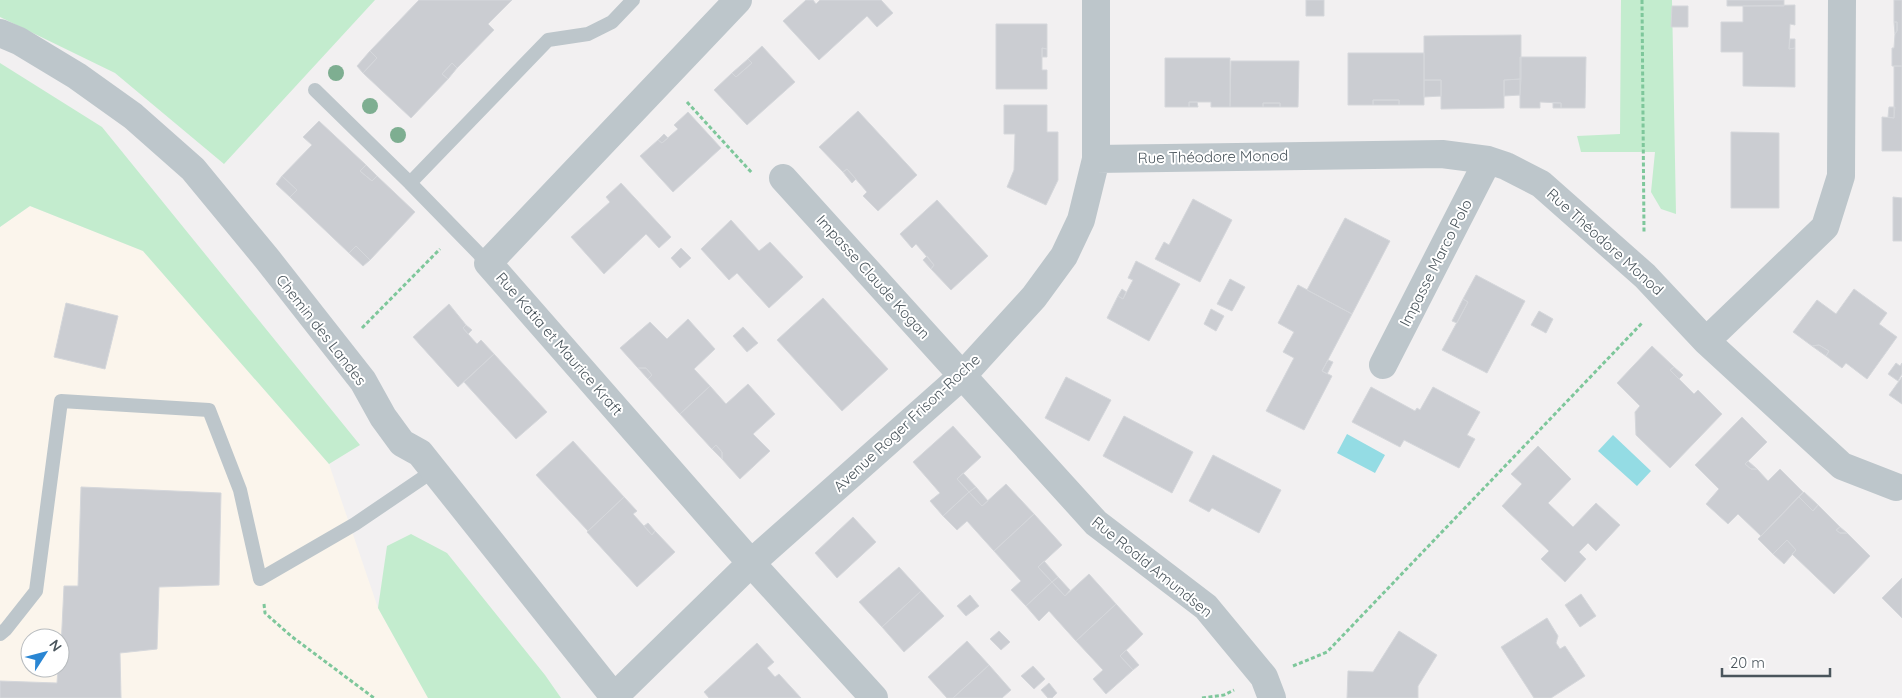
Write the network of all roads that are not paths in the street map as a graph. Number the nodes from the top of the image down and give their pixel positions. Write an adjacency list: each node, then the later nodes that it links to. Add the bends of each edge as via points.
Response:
1 (633, 0): 10 (lane, via 612,22 588,34 548,40)
2 (738, 0): 11 (street, Rue Katia et Maurice Kraft)
3 (1096, 0): 7 (street, Avenue Roger Frison-Roche)
4 (1842, 0): 12 (street, via 1840,176 1824,227)
5 (0, 33): 15 (street, Chemin des Landes, via 77,76 132,116 193,169 363,381 402,443 420,453)
6 (315, 90): 10 (lane)
7 (1096, 159): 8 (street, Rue Théodore Monod, via 1442,154); 14 (street, Avenue Roger Frison-Roche, via 1082,220 1064,256 1034,297)
8 (1488, 160): 12 (street, Rue Théodore Monod, via 1541,184 1645,276); 13 (street, Impasse Marco Polo)
9 (783, 178): 14 (street, Impasse Claude Kogan)
10 (410, 182): 11 (lane)
11 (488, 263): 17 (street, Rue Katia et Maurice Kraft)
12 (1706, 341): 16 (street, Rue Théodore Monod, via 1842,466)
13 (1383, 365)
14 (962, 376): 17 (street, Avenue Roger Frison-Roche); 19 (street, Rue Roald Amundsen, via 1096,522 1206,607)
15 (433, 471): 18 (lane, via 355,524 260,579 240,490 209,410 61,402 36,591); 20 (street, Chemin des Landes)
16 (1896, 487)
17 (751, 563): 20 (street, Avenue Roger Frison-Roche); 21 (street)
18 (0, 634)
19 (1268, 688)
20 (614, 698)
21 (874, 698)

